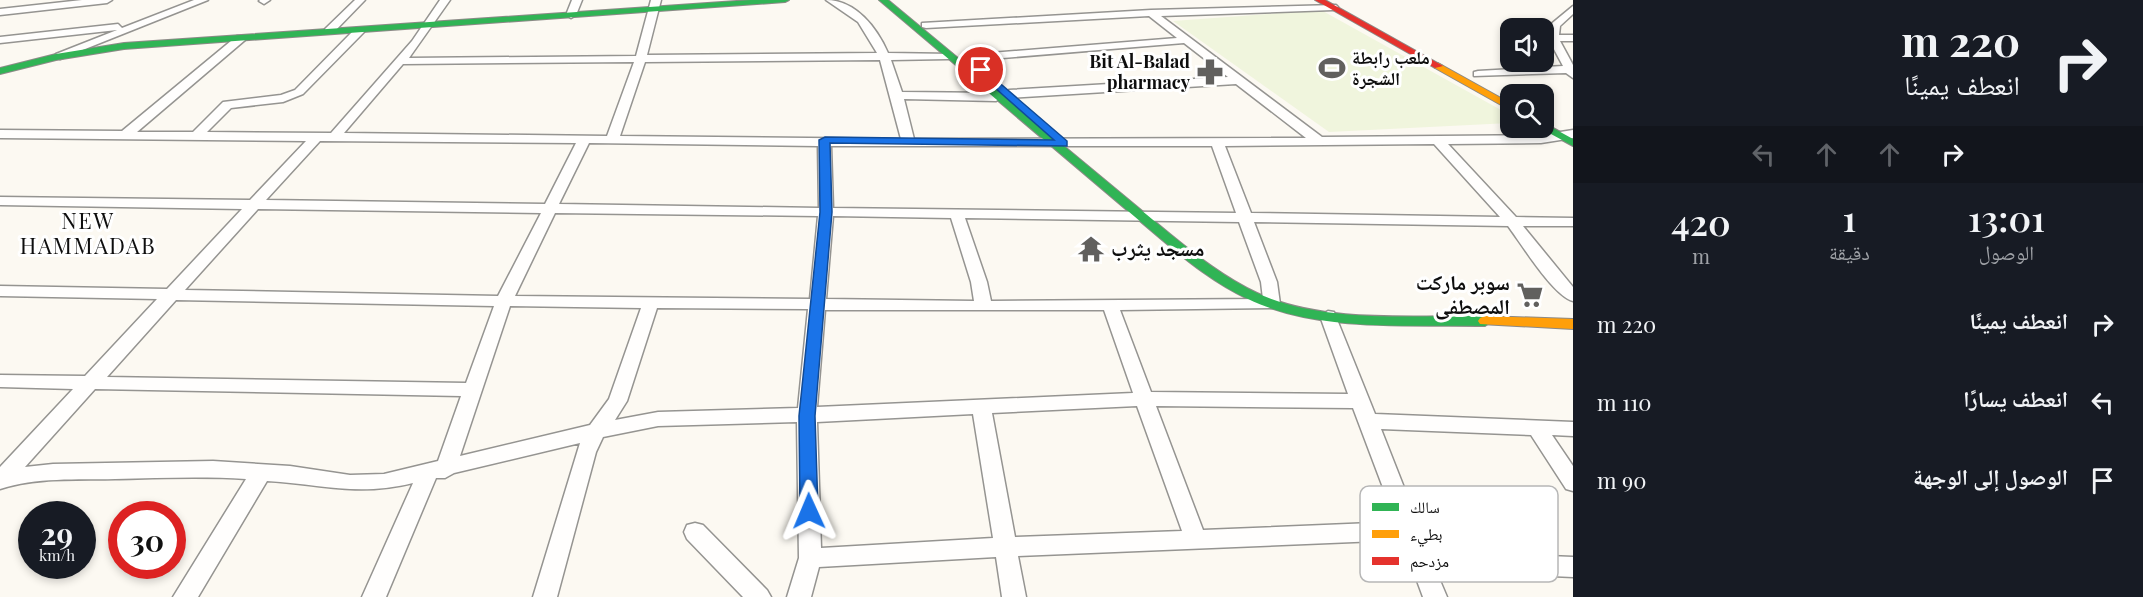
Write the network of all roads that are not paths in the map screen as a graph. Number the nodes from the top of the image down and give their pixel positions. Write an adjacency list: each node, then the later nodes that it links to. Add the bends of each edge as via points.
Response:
1 (107, 0): 15 (street)
2 (203, 0): 19 (street)
3 (360, 0): 23 (street)
4 (446, 0): 20 (street)
5 (577, 0): 18 (street)
6 (785, 0): 13 (street)
7 (831, 0): 33 (street, via 862,20)
8 (883, 0): 31 (street)
9 (896, 0): 21 (street)
10 (1174, 0): 17 (street)
11 (1319, 0): 12 (street)
12 (1337, 4): 17 (street); 39 (street); 44 (street)
13 (654, 5): 18 (street); 35 (street)
14 (1573, 9): 24 (street, via 1555,25)
15 (0, 12)
16 (1151, 13): 17 (street); 21 (street); 29 (street)
17 (1193, 13)
18 (571, 15): 20 (street)
19 (139, 25): 28 (street); 32 (street)
20 (429, 25): 22 (street); 36 (street)
21 (926, 25): 34 (street)
22 (360, 30): 23 (street); 50 (street, via 299,92 283,98 227,105)
23 (329, 31): 25 (street)
24 (1554, 32)
25 (241, 38): 32 (street, via 124,46); 48 (street)
26 (1554, 38): 27 (street)
27 (1573, 38)
28 (0, 40)
29 (1187, 40): 34 (street); 40 (street)
30 (1554, 40): 38 (street)
31 (948, 56): 33 (street); 43 (street)
32 (56, 57): 37 (street)
33 (883, 57): 35 (street); 42 (street)
34 (966, 58): 43 (street)
35 (641, 59): 36 (street); 54 (street)
36 (401, 61): 52 (street)
37 (0, 71)
38 (1572, 71): 39 (street)
39 (1478, 74): 41 (street)
40 (1239, 80): 43 (street); 59 (street)
41 (1500, 86)
42 (896, 95): 43 (street); 58 (street)
43 (1003, 96): 61 (street)
44 (1500, 101)
45 (1554, 116): 46 (street)
46 (1573, 126)
47 (1554, 131): 55 (street)
48 (126, 134): 49 (street); 50 (street)
49 (2, 135)
50 (196, 136): 51 (street)
51 (317, 136): 52 (street); 63 (street)
52 (335, 136): 53 (street)
53 (585, 138): 54 (street); 64 (street)
54 (614, 138): 56 (street)
55 (1569, 138): 57 (street)
56 (825, 140): 58 (street); 65 (street)
57 (1437, 140): 59 (street); 69 (street)
58 (908, 141): 61 (street)
59 (1319, 141): 60 (street)
60 (1216, 143): 61 (street); 68 (street)
61 (1057, 144): 67 (street)
62 (0, 201): 63 (street)
63 (254, 205): 64 (street); 72 (street)
64 (550, 210): 65 (street); 74 (street)
65 (826, 212): 66 (street); 76 (street)
66 (957, 214): 67 (street); 79 (street, via 960,236 982,288)
67 (1143, 216): 68 (street); 77 (street, via 1199,263)
68 (1245, 217): 69 (street); 77 (street, via 1269,282)
69 (1512, 221): 70 (street); 73 (street)
70 (1573, 222)
71 (0, 291): 72 (street)
72 (173, 293): 74 (street); 83 (street)
73 (1573, 296)
74 (504, 301): 75 (street); 84 (street)
75 (651, 302): 76 (street); 92 (street, via 618,401)
76 (817, 303): 79 (street); 88 (street)
77 (1272, 304): 78 (street); 80 (street)
78 (1110, 305): 79 (street); 85 (street)
79 (983, 306)
80 (1328, 316): 81 (street); 86 (street)
81 (1573, 324)
82 (0, 381): 83 (street)
83 (89, 383): 84 (street); 95 (street)
84 (473, 390): 94 (street)
85 (1144, 399): 86 (street); 87 (street); 100 (street)
86 (1359, 401): 89 (street)
87 (981, 405): 88 (street); 101 (street)
88 (807, 416): 92 (street, via 658,419); 102 (street)
89 (1366, 421): 90 (street); 97 (street)
90 (1536, 427): 91 (street); 96 (street)
91 (1573, 429)
92 (597, 431): 94 (street); 108 (street, via 586,452)
93 (261, 472): 94 (street, via 364,483); 95 (street, via 96,471); 106 (street)
94 (436, 472): 107 (street)
95 (1, 479)
96 (1573, 483)
97 (1391, 486)
98 (694, 532): 109 (street)
99 (1360, 533): 100 (street)
100 (1196, 540): 101 (street)
101 (1007, 547): 102 (street); 111 (street)
102 (810, 558): 110 (street)
103 (1558, 566): 104 (street)
104 (1573, 567)
105 (1429, 582): 112 (street)
106 (185, 597)
107 (374, 597)
108 (545, 597)
109 (759, 597)
110 (799, 597)
111 (1014, 597)
112 (1435, 597)

